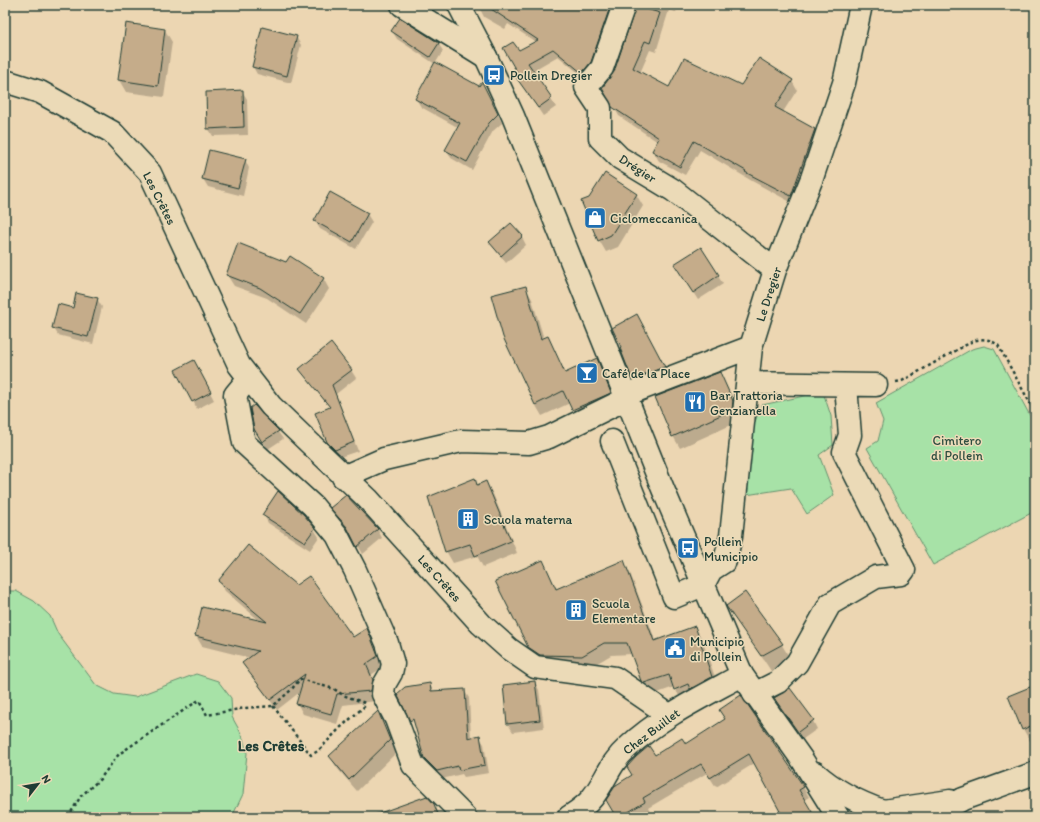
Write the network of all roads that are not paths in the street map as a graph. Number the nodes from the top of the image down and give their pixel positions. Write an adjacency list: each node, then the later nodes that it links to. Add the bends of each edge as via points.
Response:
1 (402, 5): 5 (street)
2 (459, 5): 5 (street)
3 (624, 5): 7 (street, Drégier, via 602,68 586,87 600,108 600,138 620,158 673,190)
4 (861, 5): 7 (street, Le Dregier, via 844,83 812,178)
5 (486, 57): 13 (street, via 513,116)
6 (5, 81): 9 (street, Les Crêtes, via 40,92 112,132 150,173 239,365)
7 (775, 270): 8 (street, Le Dregier)
8 (751, 347): 10 (street, Le Dregier); 13 (street)
9 (249, 378): 15 (street, Les Crêtes, via 271,406); 27 (street, via 235,395 244,443 313,506 337,535 387,643 393,664 383,694 396,719 413,765)
10 (748, 383): 12 (street); 18 (street, Le Dregier, via 731,536 725,561 710,570)
11 (876, 385): 12 (street)
12 (846, 386): 20 (street, via 850,435 844,452 904,570 901,574 876,577 830,604 797,663 778,682)
13 (625, 397): 15 (street, via 549,437 529,443 461,441 384,459); 16 (street)
14 (612, 441): 17 (street)
15 (343, 477): 21 (street, Les Crêtes, via 368,499 481,624 509,648 535,666 615,678)
16 (663, 489): 17 (street); 18 (street)
17 (636, 501): 18 (street, via 674,597)
18 (703, 585): 19 (street)
19 (742, 675): 20 (street); 21 (street, Chez Buillet)
20 (754, 694): 22 (street)
21 (670, 715): 25 (street, Chez Buillet, via 627,747 612,763 593,797)
22 (803, 761): 26 (street, via 828,784); 28 (street)
23 (1035, 773): 24 (street)
24 (963, 799): 26 (street); 29 (street)
25 (579, 814)
26 (877, 814)
27 (465, 817)
28 (838, 817)
29 (932, 817)

